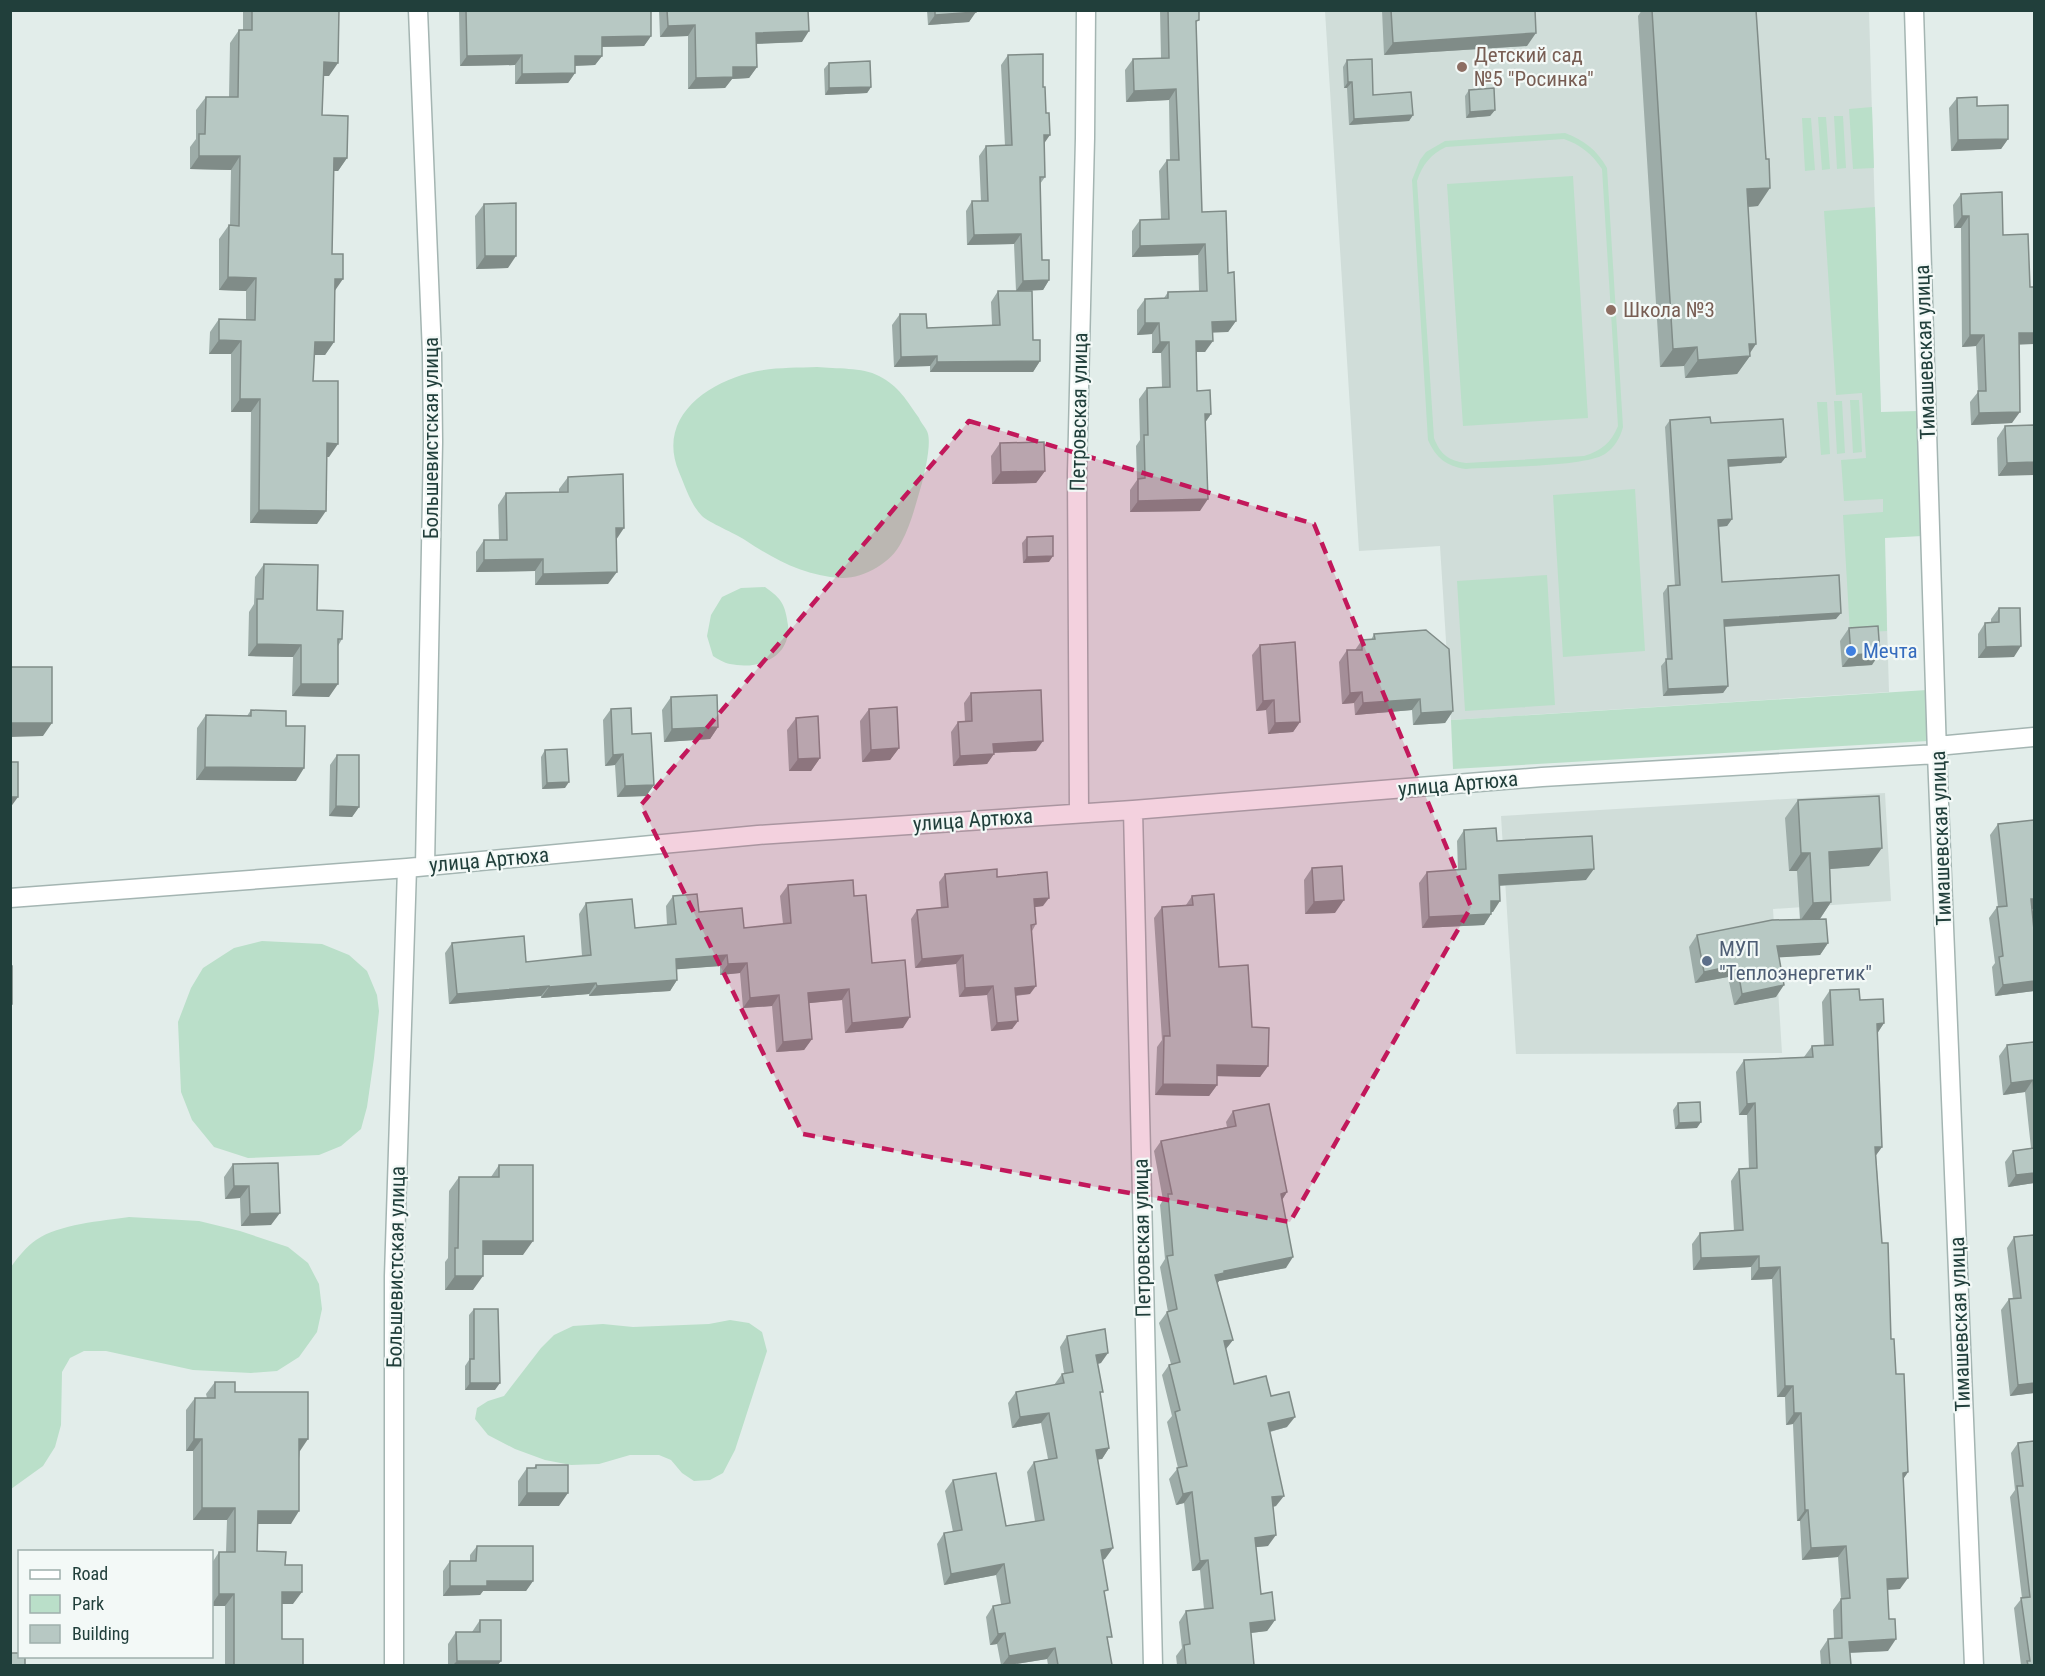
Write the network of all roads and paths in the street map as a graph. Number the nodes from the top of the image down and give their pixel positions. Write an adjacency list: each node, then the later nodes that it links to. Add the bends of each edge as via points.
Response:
1 (418, 10): 8 (street, Большевистская улица, via 433,442)
2 (1086, 10): 7 (street, Петровская улица, via 1077,474)
3 (1914, 10): 5 (street, Тимашевская улица)
4 (2034, 737): 5 (street, улица Артюха)
5 (1937, 750): 6 (street, улица Артюха); 12 (street, Тимашевская улица)
6 (1132, 810): 7 (street, улица Артюха); 11 (street, Петровская улица)
7 (1079, 813): 8 (street, улица Артюха, via 758,835)
8 (416, 867): 9 (street, улица Артюха); 10 (street, Большевистская улица, via 394,1276)
9 (10, 898)
10 (394, 1665)
11 (1153, 1665)
12 (1974, 1665)

